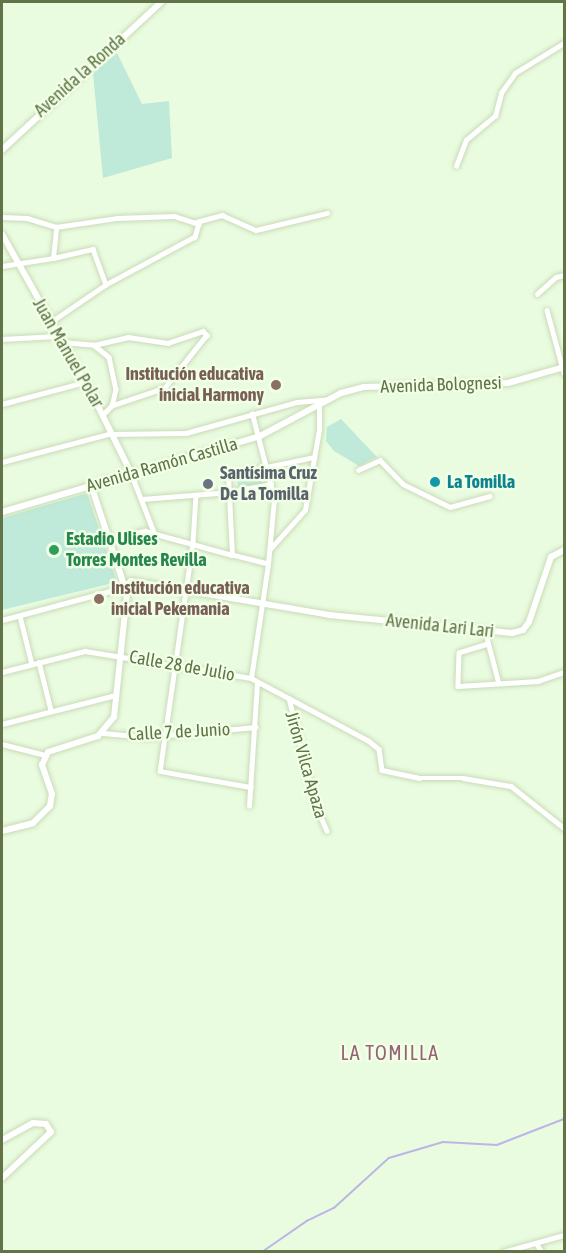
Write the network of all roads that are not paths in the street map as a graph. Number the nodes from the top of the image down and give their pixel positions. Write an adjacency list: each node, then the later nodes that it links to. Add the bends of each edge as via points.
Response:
1 (161, 2): 3 (main road, Avenida la Ronda)
2 (564, 43): 4 (street, via 515,72 501,93 495,116 466,140)
3 (2, 150)
4 (456, 166)
5 (327, 213): 7 (street, via 256,230 222,215)
6 (2, 218): 8 (street, via 27,218)
7 (196, 222): 8 (street, via 174,216); 15 (street, via 200,232 195,237)
8 (56, 227): 11 (street)
9 (2, 234): 10 (main road, Juan Manuel Polar)
10 (4, 248): 12 (main road, Juan Manuel Polar)
11 (53, 258): 12 (street); 15 (street, via 93,249)
12 (16, 263): 13 (street); 18 (main road, Juan Manuel Polar)
13 (2, 266)
14 (564, 276): 16 (street, via 556,277)
15 (106, 285): 18 (street)
16 (537, 294)
17 (547, 310): 23 (street)
18 (50, 323): 19 (main road, Juan Manuel Polar)
19 (57, 336): 21 (street); 22 (main road, Juan Manuel Polar)
20 (564, 338): 23 (street)
21 (2, 339)
22 (62, 342): 24 (street); 26 (main road, Juan Manuel Polar)
23 (557, 342): 25 (street)
24 (94, 345): 29 (street, via 109,357 114,368 116,389); 29 (street, via 128,337 168,343 203,331 207,335 165,388)
25 (564, 369): 27 (main road, Avenida Bolognesi, via 508,383 364,387)
26 (85, 382): 28 (street); 32 (main road, Juan Manuel Polar)
27 (330, 399): 30 (main road, Avenida Bolognesi); 31 (street, via 306,400)
28 (2, 404)
29 (112, 406): 32 (street)
30 (319, 407): 34 (main road, Avenida Ramón Castilla); 35 (street)
31 (252, 414): 33 (street, via 179,434); 34 (street)
32 (103, 415): 33 (main road, Juan Manuel Polar)
33 (113, 434): 36 (street); 39 (main road, Juan Manuel Polar)
34 (260, 436): 37 (street); 39 (main road, Avenida Ramón Castilla)
35 (315, 457): 37 (street); 50 (street, via 302,517)
36 (2, 462)
37 (269, 467): 40 (street); 42 (street, via 228,475)
38 (358, 470): 44 (street, via 380,460 403,484 450,507)
39 (131, 473): 41 (main road, Avenida Ramón Castilla); 45 (street)
40 (271, 484): 42 (street); 50 (street, via 274,499)
41 (91, 485): 46 (main road, Avenida Ramón Castilla); 48 (main road)
42 (230, 492): 43 (street); 52 (street)
43 (195, 495): 45 (street); 49 (street)
44 (490, 496)
45 (142, 499): 47 (street)
46 (2, 512)
47 (154, 532): 48 (street); 49 (street)
48 (109, 541): 54 (main road)
49 (193, 543): 52 (street); 55 (street)
50 (270, 549): 53 (street)
51 (564, 550): 59 (main road, Avenida Lari Lari, via 551,557 523,630)
52 (232, 555): 53 (street)
53 (268, 564): 56 (street)
54 (125, 587): 55 (main road, Avenida Lari Lari, via 131,581); 57 (street); 61 (main road)
55 (186, 590): 56 (main road, Avenida Lari Lari); 64 (street)
56 (263, 603): 59 (main road, Avenida Lari Lari, via 329,615); 67 (street)
57 (20, 616): 58 (street); 63 (street)
58 (2, 620)
59 (485, 630): 60 (street)
60 (489, 644): 68 (street); 68 (street, via 459,653 458,686)
61 (120, 654): 62 (street, Calle 28 de Julio, via 83,651); 64 (street, Calle 28 de Julio); 70 (main road)
62 (39, 662): 63 (street, Calle 28 de Julio); 72 (street)
63 (32, 664): 65 (street, Calle 28 de Julio)
64 (174, 664): 67 (street, Calle 28 de Julio); 76 (street)
65 (2, 672)
66 (564, 672): 68 (street, via 538,681)
67 (250, 678): 69 (street, Calle 28 de Julio)
68 (498, 680)
69 (257, 683): 71 (street, Calle 28 de Julio); 74 (street)
70 (116, 695): 72 (street); 75 (main road, via 112,721)
71 (289, 698): 81 (street, Calle 28 de Julio, via 352,730 379,749 382,770 419,778 463,778 512,786); 83 (street, Jirón Vilca Apaza, via 316,806)
72 (51, 710): 73 (street)
73 (2, 724)
74 (256, 727): 76 (street, Calle 7 de Junio); 79 (street)
75 (104, 733): 76 (street, Calle 7 de Junio); 78 (main road)
76 (165, 735): 79 (street, via 160,771)
77 (2, 744): 78 (street)
78 (45, 755): 82 (main road, via 42,768 52,794 50,806 33,822)
79 (251, 787): 80 (street)
80 (249, 806)
81 (564, 828)
82 (2, 831)
83 (327, 831)
84 (2, 1140): 85 (main road, via 33,1123 46,1124 51,1132)
85 (2, 1178)
86 (564, 1235): 87 (street)
87 (536, 1243): 88 (street); 89 (street)
88 (504, 1251)
89 (542, 1251)

